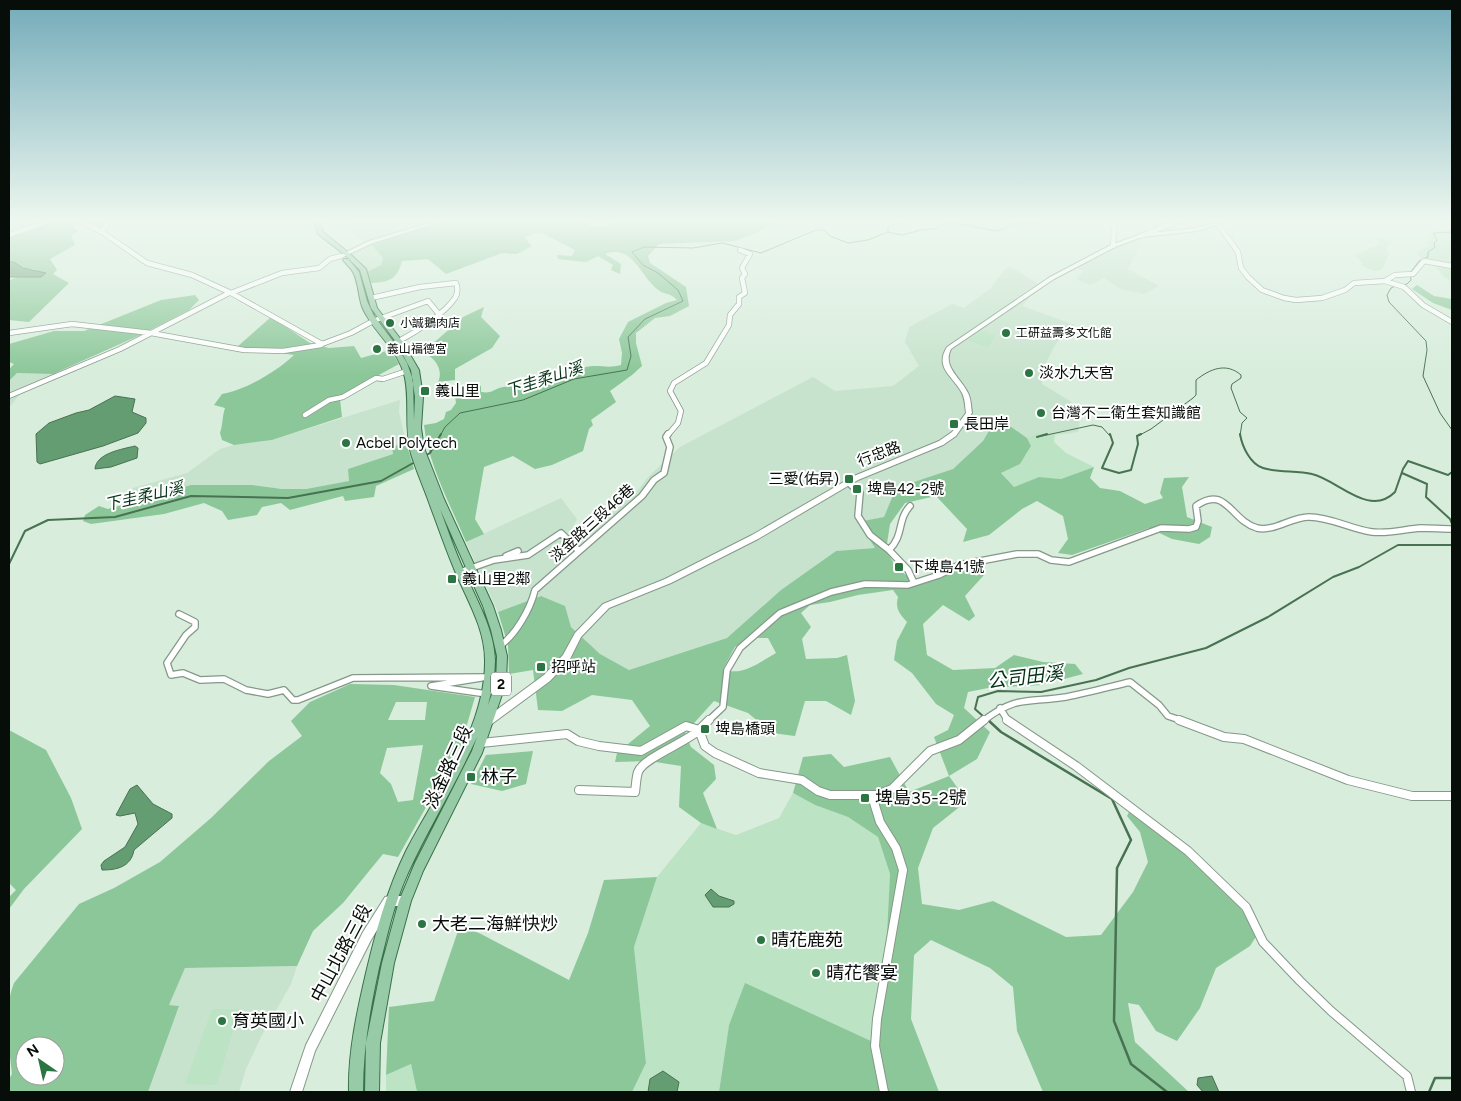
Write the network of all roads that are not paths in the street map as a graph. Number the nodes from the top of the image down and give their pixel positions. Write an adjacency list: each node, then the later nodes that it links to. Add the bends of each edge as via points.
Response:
1 (178, 271): 10 (street)
2 (294, 271): 10 (street)
3 (356, 271): 14 (main road, 2, via 364,305)
4 (364, 271): 11 (main road, 2)
5 (744, 271): 30 (street, 淡金路三段46巷, via 745,293 739,298 729,324 706,363 671,386 670,391 681,411 678,423 666,437 670,447 664,473)
6 (1065, 271): 25 (street, 行忠路, via 949,348 944,355 945,365 966,395 969,414 954,434 941,443)
7 (1244, 271): 9 (street, via 1261,289 1293,299 1318,300 1346,291 1354,283)
8 (1413, 271): 9 (street)
9 (1385, 281): 15 (street, via 1404,287 1423,305)
10 (230, 293): 17 (street); 19 (street)
11 (371, 298): 12 (street, via 456,283 455,298); 13 (main road, 2)
12 (438, 313): 13 (street, via 428,301); 18 (street)
13 (380, 318): 14 (street); 18 (main road, 2)
14 (373, 321): 19 (street); 20 (main road, 2, via 391,343)
15 (1452, 322)
16 (9, 333): 17 (street, via 72,324)
17 (151, 334): 19 (street, via 244,350 283,351); 21 (street)
18 (399, 341): 23 (main road, 2, via 417,379)
19 (322, 344)
20 (407, 371): 22 (street, via 383,379 376,378); 23 (main road, 2, via 410,386 408,423)
21 (9, 396)
22 (305, 415)
23 (417, 449): 24 (main road, 2)
24 (422, 464): 32 (main road, 淡金路三段 / 2); 33 (main road, 淡金路三段 / 2)
25 (848, 482): 28 (street, via 860,492 858,516 870,535); 39 (street, 行忠路, via 754,537 668,581 606,606 578,636 566,658 547,678)
26 (910, 506): 28 (street, via 901,521 898,543)
27 (1452, 529): 34 (street, via 1374,532 1307,517 1267,529 1256,528 1247,524 1224,502 1210,498 1196,506 1198,521 1196,527 1190,529 1161,528 1069,562 1051,560 1038,554 1018,554 959,565)
28 (889, 550): 34 (street, via 908,570)
29 (518, 551): 31 (street)
30 (579, 551): 31 (street, via 562,533 528,555); 36 (street, 淡金路三段46巷, via 535,590 532,601 509,639)
31 (494, 560): 32 (street)
32 (470, 569): 33 (street); 36 (main road, 淡金路三段 / 2, via 488,606)
33 (460, 572): 37 (main road, 淡金路三段 / 2, via 488,642)
34 (914, 583): 41 (street, via 903,586 864,584 831,592 780,613 740,648 727,670 723,706)
35 (180, 614): 37 (street, via 195,622 195,628 186,635 167,663 171,675 183,673 200,680 224,679 246,690 268,694 284,690 293,700 353,678 487,677 432,686)
36 (500, 646): 39 (main road, 淡金路三段 / 2, via 501,683)
37 (487, 694): 40 (main road, 淡金路三段 / 2)
38 (1000, 708): 44 (street, via 959,740 930,751 892,789); 45 (street, via 1018,701 1065,697 1130,682 1168,716 1224,737 1244,739 1348,780 1412,796); 52 (street, via 1007,721 1076,766 1188,851 1246,907 1263,942 1300,981 1407,1076)
39 (488, 722): 40 (street, 行忠路); 42 (main road, 淡金路三段 / 2)
40 (476, 724): 46 (main road, 淡金路三段 / 2, via 464,755)
41 (699, 730): 42 (street, via 686,726 641,751 585,743 567,734); 43 (street, via 646,761 638,770 635,792); 44 (street, via 705,746 758,773 802,780 830,795)
42 (481, 743): 47 (main road, 淡金路三段 / 2)
43 (579, 790)
44 (872, 796): 51 (street, via 880,822 896,848 903,870 877,1019 875,1046)
45 (1452, 796)
46 (389, 901): 47 (street, 中山北路三段); 48 (street, 中山北路三段, via 367,936 310,1048); 49 (main road, 淡金路三段 / 2, via 360,1024)
47 (405, 901): 50 (main road, 淡金路三段 / 2, via 388,962 375,1034)
48 (296, 1092)
49 (356, 1092)
50 (372, 1092)
51 (884, 1092)
52 (1411, 1092)

